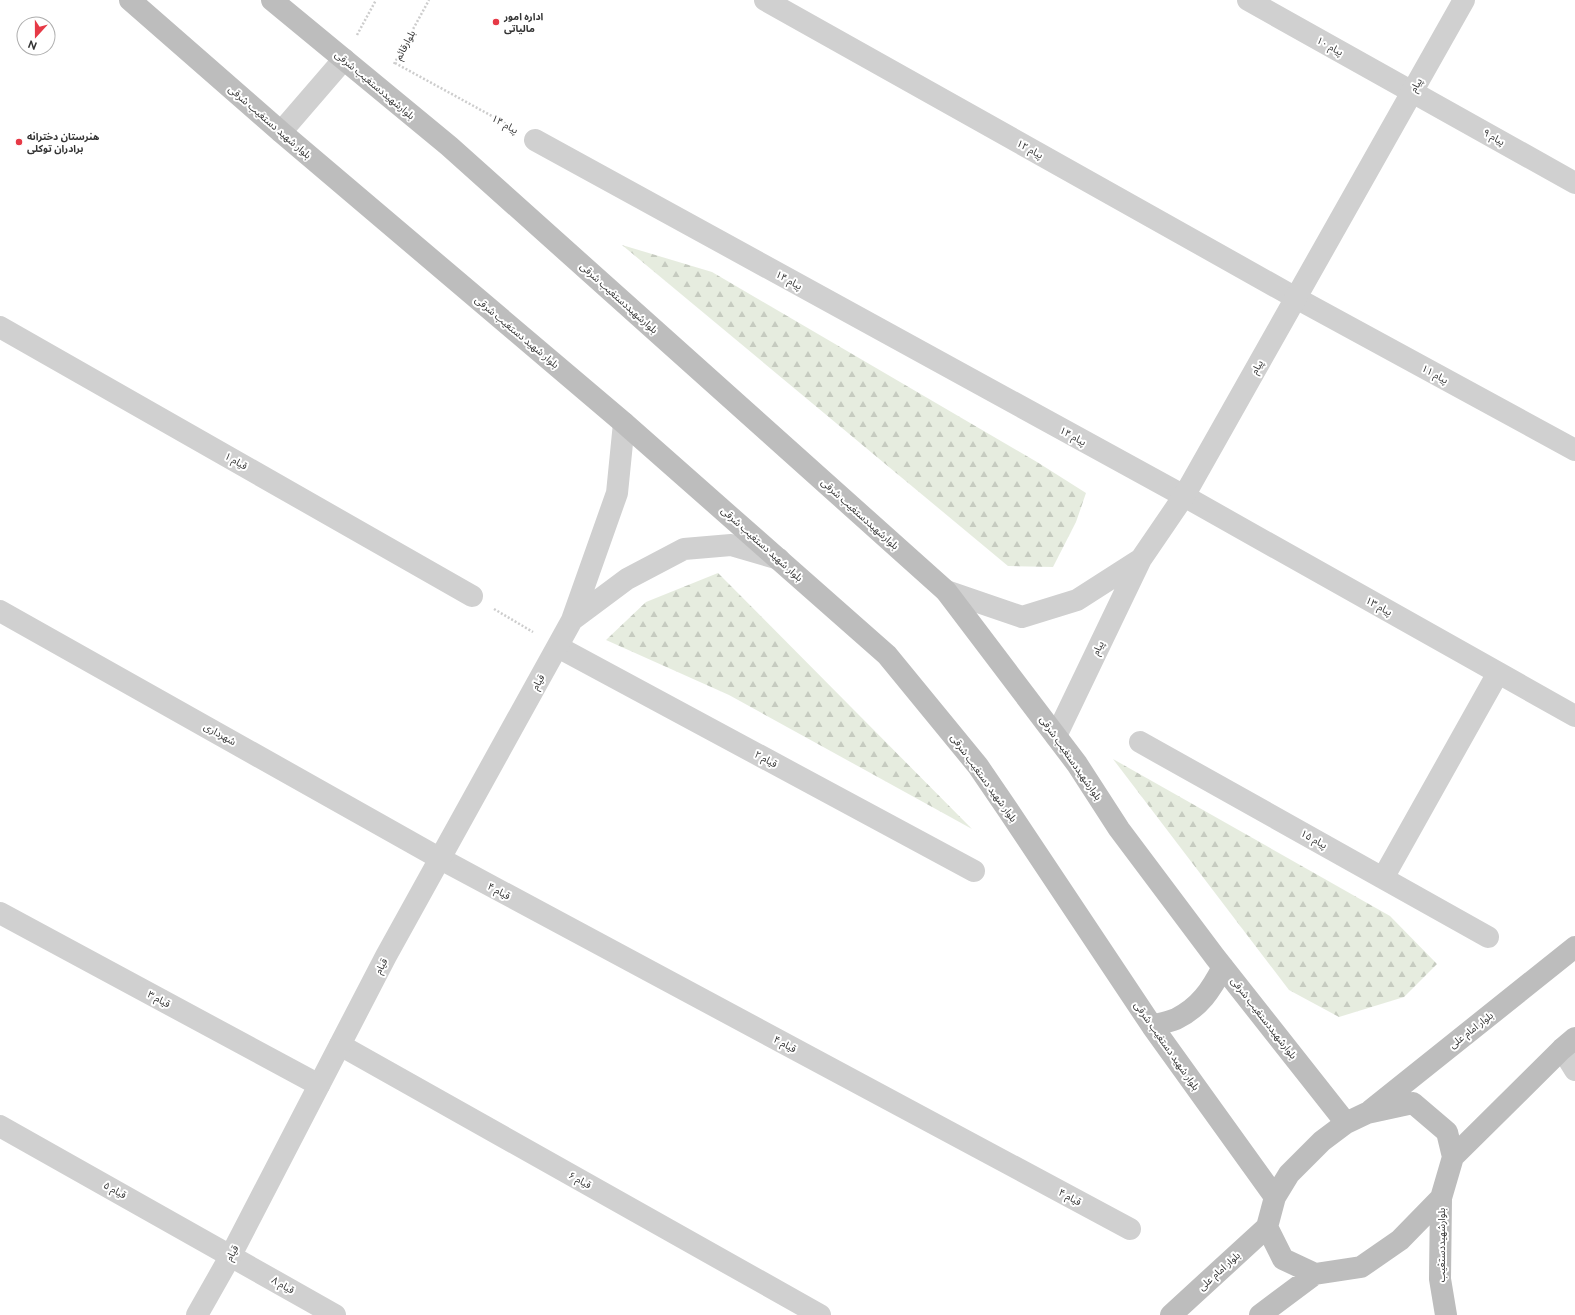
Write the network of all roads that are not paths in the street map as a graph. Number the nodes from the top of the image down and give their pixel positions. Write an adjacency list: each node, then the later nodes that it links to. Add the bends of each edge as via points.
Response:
1 (130, 0): 8 (main road, بلوار شهید دستغیب شرقی)
2 (272, 0): 6 (main road, بلوارشهیددستغیب شرقی)
3 (765, 0): 11 (street, پیام ۱۲)
4 (1248, 0): 7 (street, پیام ۱۰)
5 (1464, 0): 7 (street, پیام)
6 (344, 59): 8 (street); 18 (main road, بلوارشهیددستغیب شرقی, via 449,146)
7 (1412, 92): 10 (street, پیام ۹); 11 (street, پیام)
8 (282, 132): 13 (main road, بلوار شهید دستغیب شرقی)
9 (535, 140): 15 (street, پیام ۱۴)
10 (1575, 183)
11 (1296, 298): 14 (street, پیام ۱۱); 15 (street, پیام)
12 (0, 327): 19 (street, قیام ۱)
13 (624, 423): 16 (main road, بلوار شهید دستغیب شرقی); 21 (street, قیام, via 617,493)
14 (1575, 450)
15 (1184, 496): 17 (street, پیام); 23 (street, پیام ۱۳)
16 (779, 559): 21 (street, قیام, via 731,545 684,549 627,579); 34 (main road, بلوار شهید دستغیب شرقی, via 887,655 978,766)
17 (1141, 559): 18 (street, via 1077,600 1022,617); 25 (street, پیام)
18 (946, 590): 25 (main road, بلوارشهیددستغیب شرقی)
19 (472, 596)
20 (0, 611): 27 (street, شهرداری)
21 (572, 620): 22 (street, قیام)
22 (558, 647): 27 (street, قیام); 28 (street, قیام ۲)
23 (1498, 673): 24 (street, پیام ۱۳); 29 (street)
24 (1575, 716)
25 (1056, 736): 33 (main road, بلوارشهیددستغیب شرقی, via 1118,829)
26 (1140, 742): 29 (street, پيام ۱۵)
27 (439, 858): 36 (street, قیام); 46 (street, قیام ۴)
28 (974, 871)
29 (1383, 878): 31 (street, پيام ۱۵)
30 (0, 913): 38 (street, قیام ۳)
31 (1488, 937)
32 (1575, 947): 39 (main road, بلوار امام علی)
33 (1223, 967): 34 (main road, via 1212,988 1196,1006 1175,1019); 40 (main road, بلوارشهیددستغیب شرقی)
34 (1152, 1026): 43 (main road, بلوار شهید دستغیب شرقی)
35 (1568, 1044): 37 (street); 42 (main road)
36 (340, 1045): 38 (street, قیام); 51 (street, قیام ۶)
37 (1575, 1070)
38 (319, 1085): 47 (street, قیام)
39 (1367, 1113): 40 (main road); 42 (main road, via 1413,1103 1447,1132)
40 (1346, 1123): 43 (main road, via 1322,1141 1289,1174)
41 (0, 1126): 47 (street, قیام ۵)
42 (1453, 1157): 44 (main road)
43 (1274, 1197): 45 (main road)
44 (1441, 1198): 48 (main road, via 1400,1240 1361,1267); 54 (main road, بلوارشهیددستغیب, via 1440,1279)
45 (1267, 1227): 48 (main road, via 1283,1258); 52 (main road, بلوار امام علی)
46 (1130, 1229)
47 (231, 1255): 49 (street, قیام); 50 (street, قیام ۸)
48 (1314, 1274): 53 (main road)
49 (197, 1315)
50 (336, 1315)
51 (820, 1315)
52 (1171, 1315)
53 (1260, 1315)
54 (1446, 1315)

